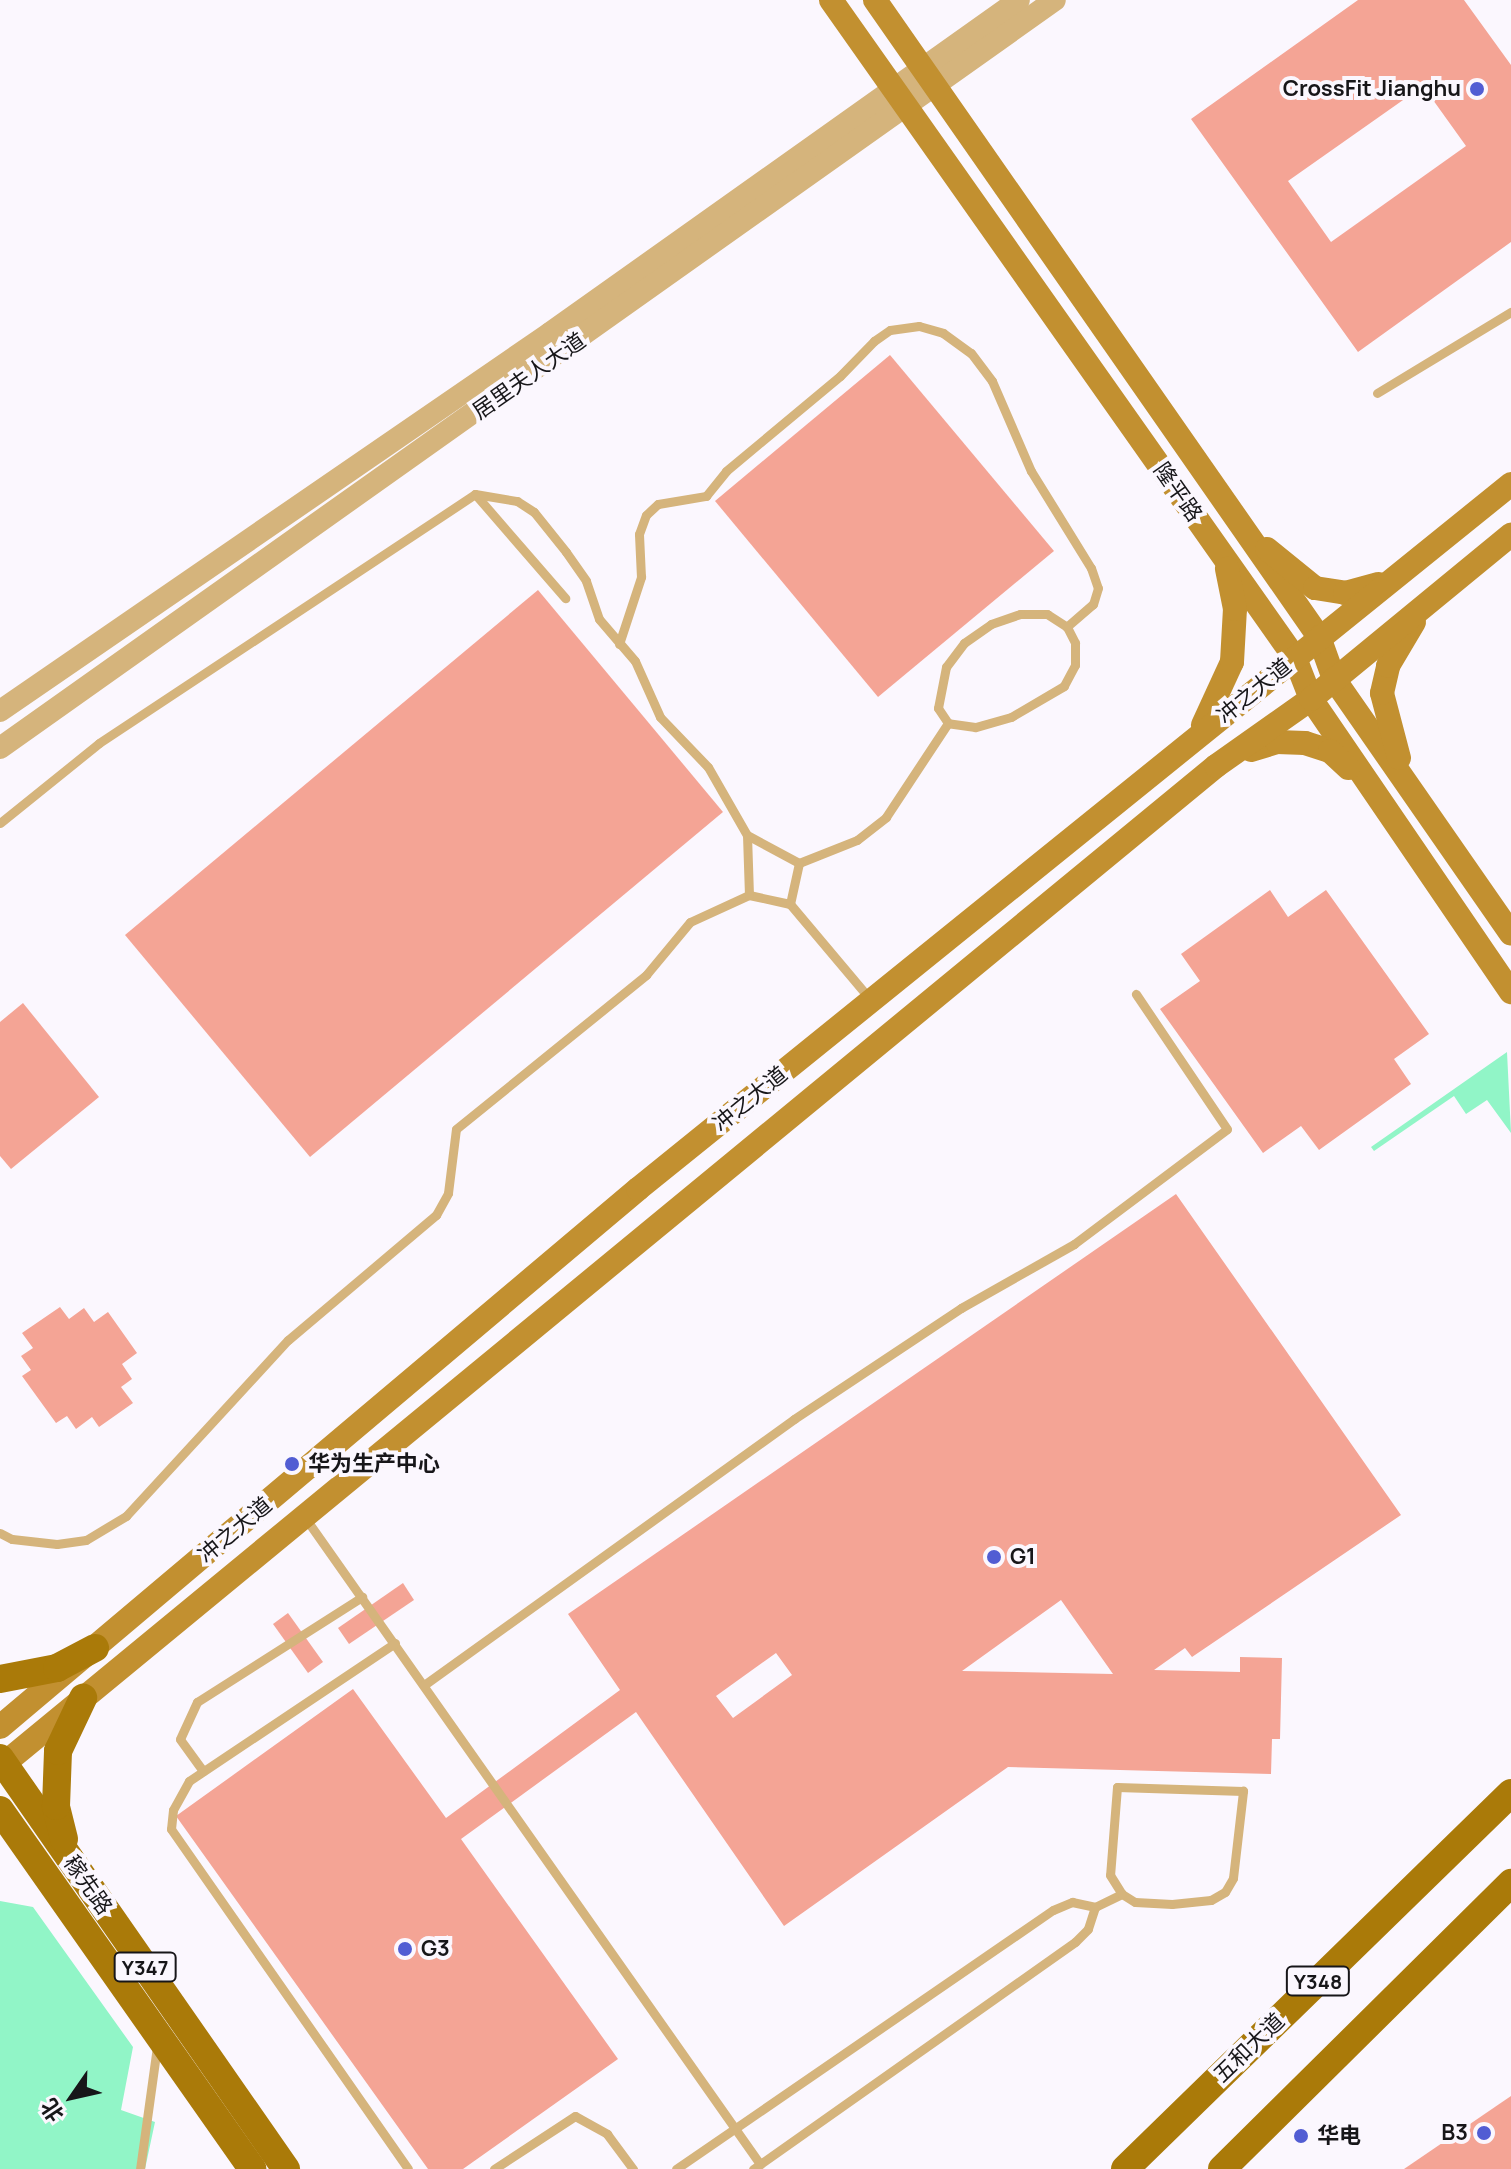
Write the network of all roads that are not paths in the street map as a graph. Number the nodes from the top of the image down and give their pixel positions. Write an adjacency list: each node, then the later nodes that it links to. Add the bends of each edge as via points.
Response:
1 (831, 0): 6 (main road, 隆平路)
2 (875, 0): 5 (main road, 隆平路)
3 (1019, 0): 5 (street, 居里夫人大道)
4 (1055, 0): 5 (street, 居里夫人大道)
5 (928, 77): 6 (street, 居里夫人大道); 11 (main road, 隆平路)
6 (899, 97): 14 (main road, 隆平路); 23 (street, 居里夫人大道); 26 (street, 居里夫人大道)
7 (1511, 312): 8 (lane)
8 (1377, 393)
9 (1511, 484): 13 (main road, 冲之大道)
10 (475, 494): 16 (lane); 19 (lane, via 517,501 534,512 586,581 599,619); 30 (lane, via 99,743)
11 (1244, 530): 13 (main road, via 1315,588 1345,593 1375,587); 18 (main road, 隆平路)
12 (1511, 535): 15 (main road, 冲之大道)
13 (1417, 559): 18 (main road, 冲之大道)
14 (1226, 561): 20 (main road, 隆平路); 25 (main road, via 1235,609 1232,662)
15 (1446, 587): 21 (main road, 冲之大道); 29 (main road, via 1406,632 1388,666 1382,693 1388,729)
16 (565, 598)
17 (1067, 627): 19 (lane, via 1093,604 1098,588 1091,568 1031,471 992,381 971,353 943,333 919,326 890,330 874,341 736,462 706,496 658,504 646,515 639,534 641,577); 24 (lane, via 1075,643 1075,665 1064,686 1011,717 975,727); 24 (lane, via 1047,614 1020,614 991,624 964,643 946,667 938,690 938,708)
18 (1319, 637): 20 (main road, 冲之大道); 21 (main road, 隆平路)
19 (619, 644): 31 (lane, via 635,661 660,717 708,767)
20 (1295, 658): 22 (main road, 隆平路); 25 (main road, 冲之大道)
21 (1334, 679): 22 (main road, 冲之大道); 29 (main road, 隆平路)
22 (1311, 699): 27 (main road, 冲之大道); 28 (main road, 隆平路)
23 (0, 711)
24 (948, 723): 32 (lane, via 886,817 857,840)
25 (1196, 737): 38 (main road, 冲之大道)
26 (0, 748)
27 (1216, 766): 28 (main road, via 1258,746 1305,743 1330,751); 39 (main road, 冲之大道)
28 (1370, 790): 36 (main road, 隆平路)
29 (1413, 794): 35 (main road, 隆平路)
30 (0, 823)
31 (747, 835): 32 (lane); 33 (lane)
32 (799, 863): 34 (lane)
33 (749, 895): 34 (lane); 40 (lane, via 686,926 646,975 456,1129 448,1193 436,1215 288,1340 126,1516 86,1540 57,1544)
34 (790, 904): 38 (lane)
35 (1511, 934)
36 (1511, 992)
37 (1136, 994): 45 (lane, via 1227,1129 1074,1244 961,1308 794,1419)
38 (871, 1000): 43 (main road, 冲之大道)
39 (303, 1514): 41 (lane); 46 (main road, 冲之大道)
40 (0, 1533)
41 (362, 1597): 42 (lane); 49 (lane, via 197,1702 180,1739)
42 (395, 1643): 45 (lane); 49 (lane)
43 (95, 1648): 44 (main road, via 57,1668); 47 (main road, 冲之大道)
44 (0, 1679)
45 (424, 1685): 59 (lane)
46 (83, 1698): 48 (main road, 冲之大道); 53 (main road, via 66,1725 55,1778 63,1835)
47 (0, 1727)
48 (1, 1763): 53 (main road, 稼先路 / Y347)
49 (203, 1771): 64 (lane, via 189,1781 173,1810 171,1829)
50 (1511, 1793): 68 (main road, 五和大道 / Y348)
51 (0, 1810): 54 (main road, 稼先路 / Y347)
52 (0, 1845): 54 (main road)
53 (77, 1869): 63 (main road, 稼先路 / Y347)
54 (48, 1878): 58 (main road, 稼先路 / Y347)
55 (1511, 1883): 69 (main road, Y348)
56 (1122, 1894): 56 (lane, via 1110,1875 1117,1787 1243,1791 1233,1878 1225,1892 1211,1900 1172,1904 1135,1902); 57 (lane)
57 (1095, 1907): 59 (lane, via 1072,1902 1053,1910); 60 (lane, via 1088,1929 1075,1942)
58 (159, 2036): 61 (lane); 62 (main road, 稼先路 / Y347)
59 (735, 2128): 60 (lane); 67 (lane)
60 (756, 2166)
61 (140, 2169)
62 (252, 2169)
63 (286, 2169)
64 (408, 2169)
65 (494, 2169): 66 (lane, via 575,2116 607,2134)
66 (633, 2169)
67 (676, 2169)
68 (1125, 2169)
69 (1222, 2169)

